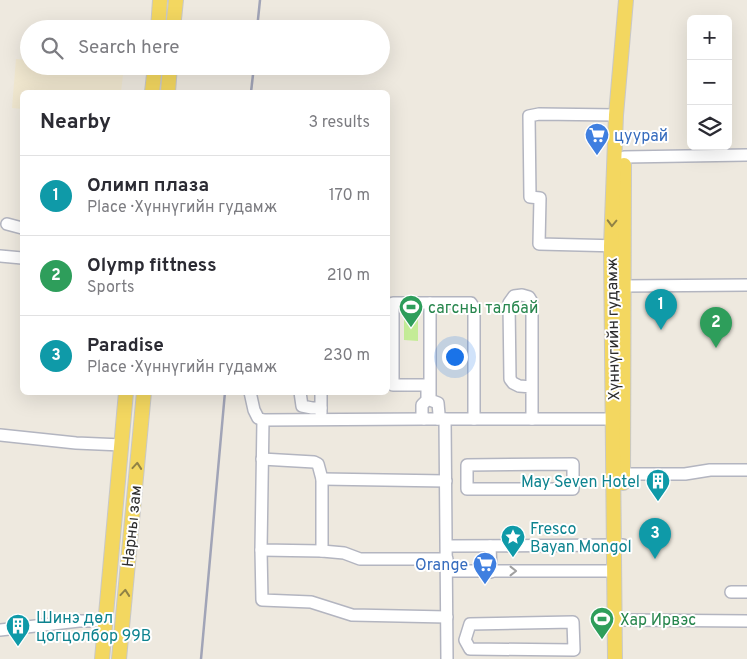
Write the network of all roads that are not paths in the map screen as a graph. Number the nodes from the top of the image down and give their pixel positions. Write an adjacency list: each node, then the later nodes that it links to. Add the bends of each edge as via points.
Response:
1 (160, 0): 5 (main road)
2 (176, 0): 6 (main road)
3 (626, 0): 11 (main road, Хүннүгийн гудамж)
4 (634, 0): 13 (main road, Хүннүгийн гудамж)
5 (159, 20)
6 (174, 20)
7 (154, 75): 9 (main road)
8 (169, 75): 10 (main road)
9 (152, 90)
10 (168, 90)
11 (616, 115): 16 (main road, Хүннүгийн гудамж, one-way to 16); 16 (street, via 530,116 530,197 540,198 538,244)
12 (747, 155): 13 (street)
13 (624, 158): 16 (main road, Хүннүгийн гудамж)
14 (7, 224): 15 (street)
15 (20, 227)
16 (617, 246): 20 (main road, Хүннүгийн гудамж); 33 (main road, Хүннүгийн гудамж)
17 (0, 256): 18 (street)
18 (20, 258)
19 (747, 285): 20 (street)
20 (623, 286): 33 (main road, Хүннүгийн гудамж)
21 (430, 303): 29 (street, via 393,303 393,384 427,384 427,400 422,405); 30 (street, via 430,400 438,403); 31 (street, via 471,303 474,308)
22 (532, 387): 22 (street, via 532,302 529,297 514,296 509,303 510,379 513,384); 32 (street)
23 (126, 395): 38 (main road, Нарны зам)
24 (144, 395): 37 (main road, Нарны зам)
25 (251, 395): 34 (street, via 254,410)
26 (300, 395): 28 (street, via 302,406)
27 (321, 395): 28 (street)
28 (321, 408): 35 (street)
29 (424, 419): 30 (street); 35 (street)
30 (441, 419): 31 (street); 44 (street)
31 (474, 419): 32 (street)
32 (532, 419): 33 (street)
33 (618, 419): 42 (main road, Хүннүгийн гудамж); 45 (main road, Хүннүгийн гудамж)
34 (263, 420): 35 (street); 39 (street)
35 (321, 420)
36 (0, 435): 38 (street, via 76,443)
37 (140, 441): 38 (main road, via 127,438); 63 (main road, Нарны зам, one-way to 37)
38 (122, 443): 59 (main road, Нарны зам)
39 (262, 459): 43 (street, via 314,462 318,464); 48 (street)
40 (747, 470): 42 (street, via 710,470 684,479)
41 (467, 476): 41 (street, via 467,489 573,489 573,464 467,465); 44 (street)
42 (623, 477): 45 (main road, Хүннүгийн гудамж)
43 (322, 479): 44 (street); 49 (street)
44 (446, 479): 46 (street)
45 (619, 544): 47 (street); 52 (main road, Хүннүгийн гудамж); 57 (main road, Хүннүгийн гудамж)
46 (447, 546): 47 (street); 50 (street)
47 (490, 546): 53 (street)
48 (261, 550): 49 (street); 56 (street, via 262,600 311,602 352,615)
49 (322, 551): 50 (street, via 344,553 360,559)
50 (447, 559): 51 (street)
51 (447, 571): 53 (street); 56 (street)
52 (614, 571): 53 (street, one-way to 52); 66 (main road, Хүннүгийн гудамж)
53 (491, 572)
54 (731, 592): 55 (street)
55 (747, 592)
56 (447, 617): 62 (street)
57 (624, 620): 58 (street); 67 (main road, Хүннүгийн гудамж)
58 (747, 620)
59 (106, 621): 60 (street); 64 (main road, Нарны зам)
60 (0, 630)
61 (465, 640): 61 (street, via 470,624 573,622 574,650 470,649); 62 (street)
62 (447, 641): 65 (street)
63 (119, 656)
64 (102, 659)
65 (447, 659)
66 (615, 659)
67 (624, 659)

